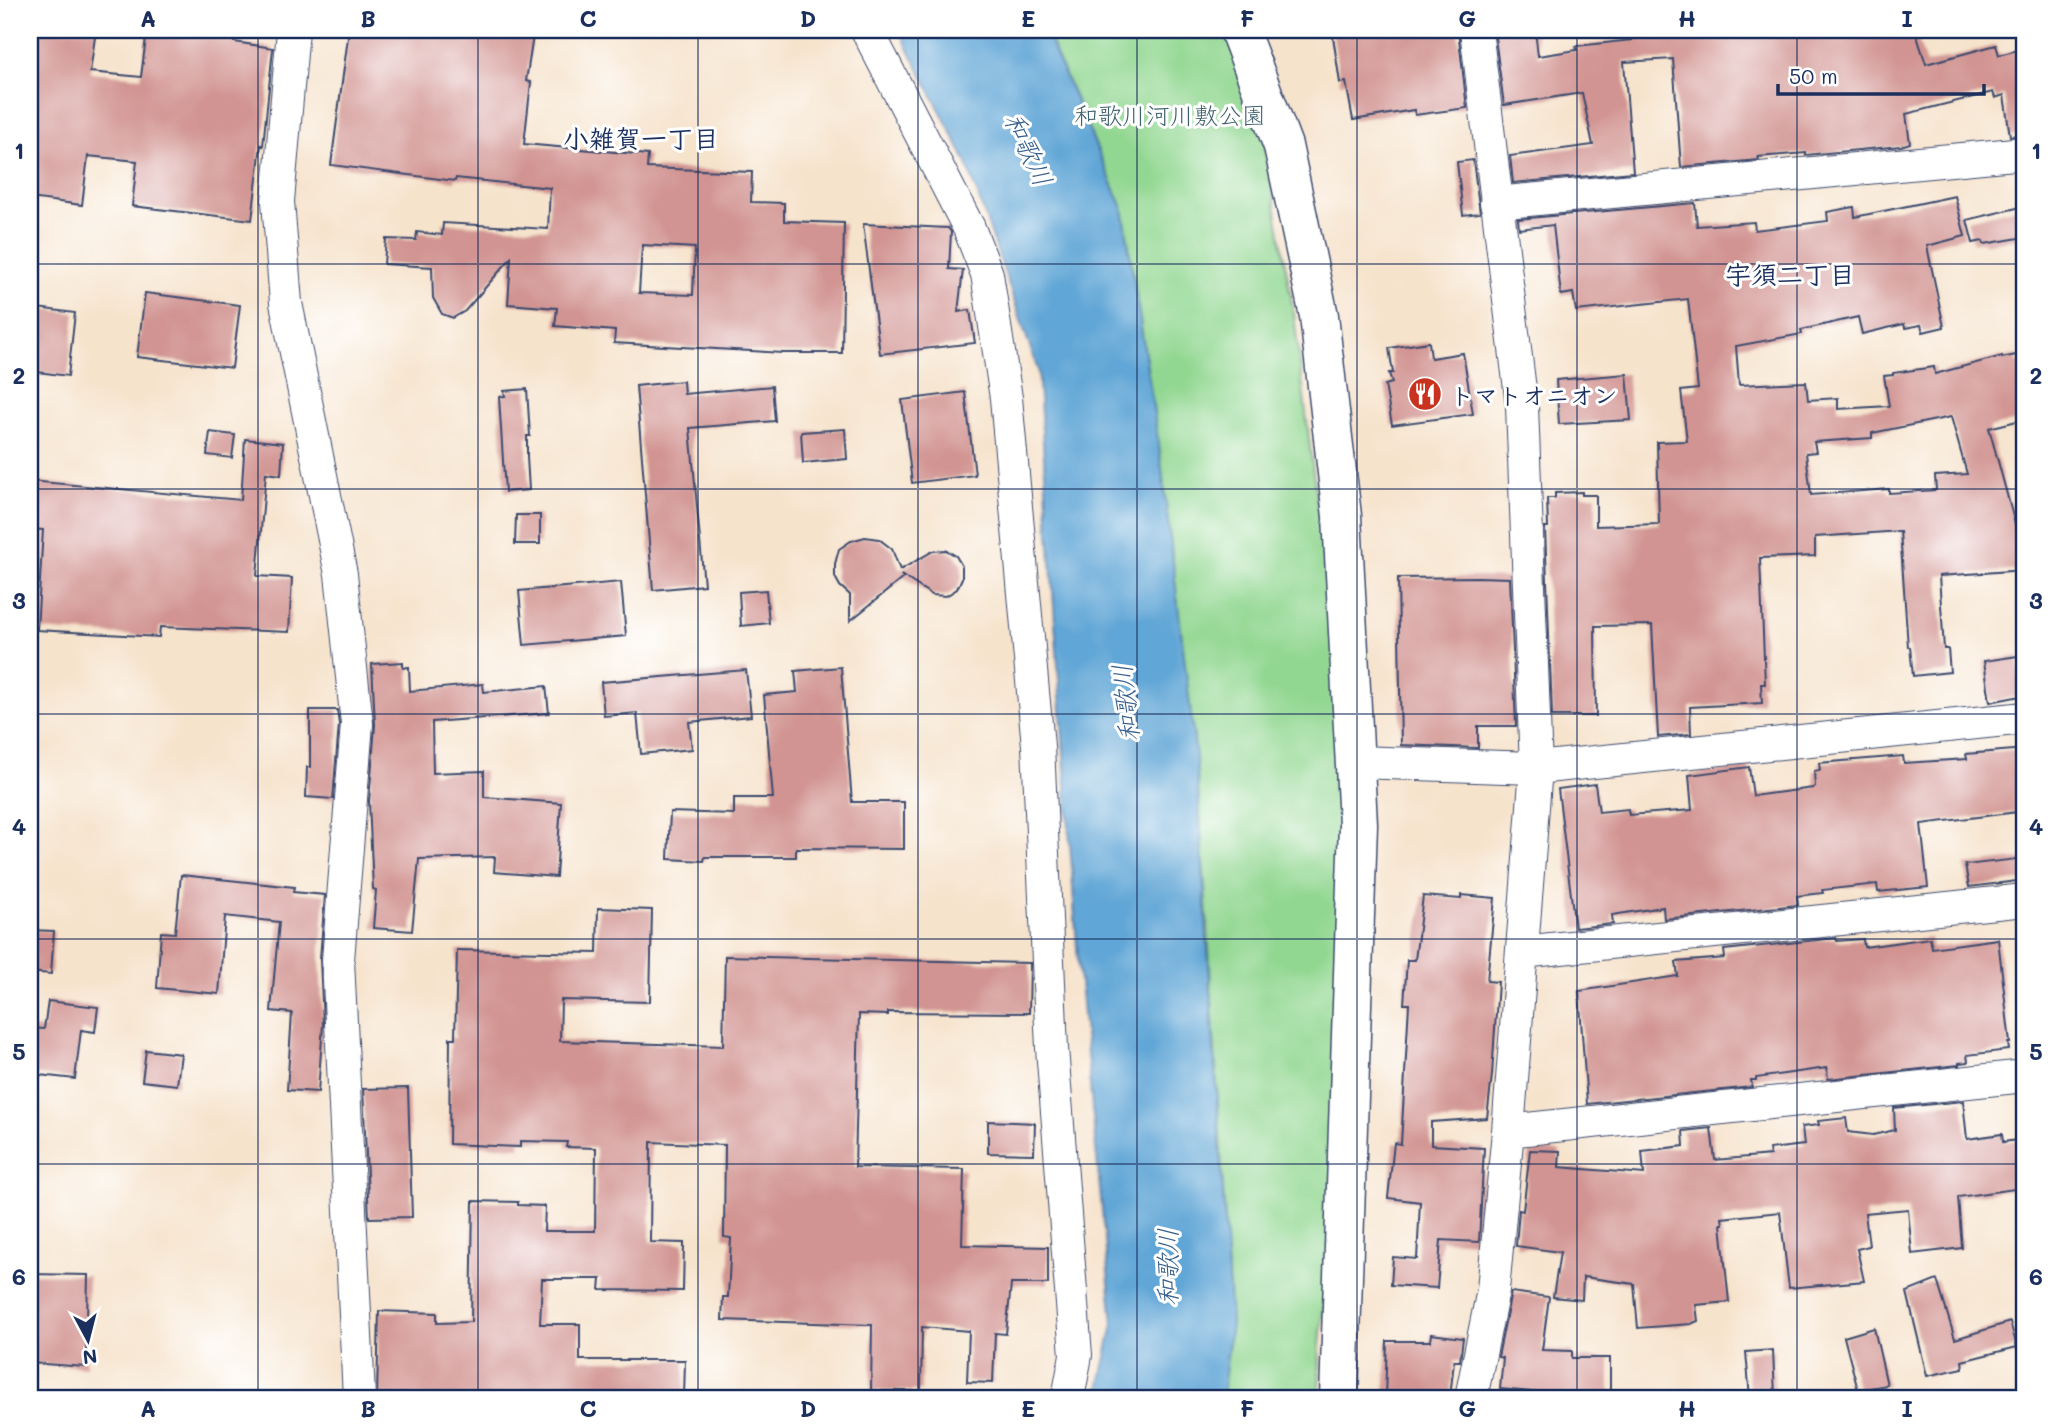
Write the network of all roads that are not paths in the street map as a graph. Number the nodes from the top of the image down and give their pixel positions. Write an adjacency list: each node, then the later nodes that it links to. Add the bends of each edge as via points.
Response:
1 (293, 30): 15 (street, via 278,201 286,303 341,574 357,724 338,960)
2 (867, 30): 16 (street, via 969,228 987,274 1004,384 1038,746 1052,1048 1076,1356)
3 (1239, 30): 9 (street, via 1283,146 1319,316)
4 (1266, 30): 9 (street, via 1309,142 1343,317 1368,516)
5 (1476, 30): 7 (street)
6 (2025, 153): 7 (street)
7 (1496, 202): 10 (street, via 1522,406)
8 (2025, 718): 10 (street)
9 (1369, 762): 10 (street); 17 (street, via 1358,824); 18 (street, via 1383,827)
10 (1536, 768): 12 (street)
11 (2025, 900): 12 (street)
12 (1522, 952): 14 (street)
13 (2025, 1076): 14 (street)
14 (1508, 1131): 19 (street, via 1493,1290)
15 (359, 1398)
16 (1068, 1398)
17 (1339, 1398)
18 (1363, 1398)
19 (1471, 1398)

